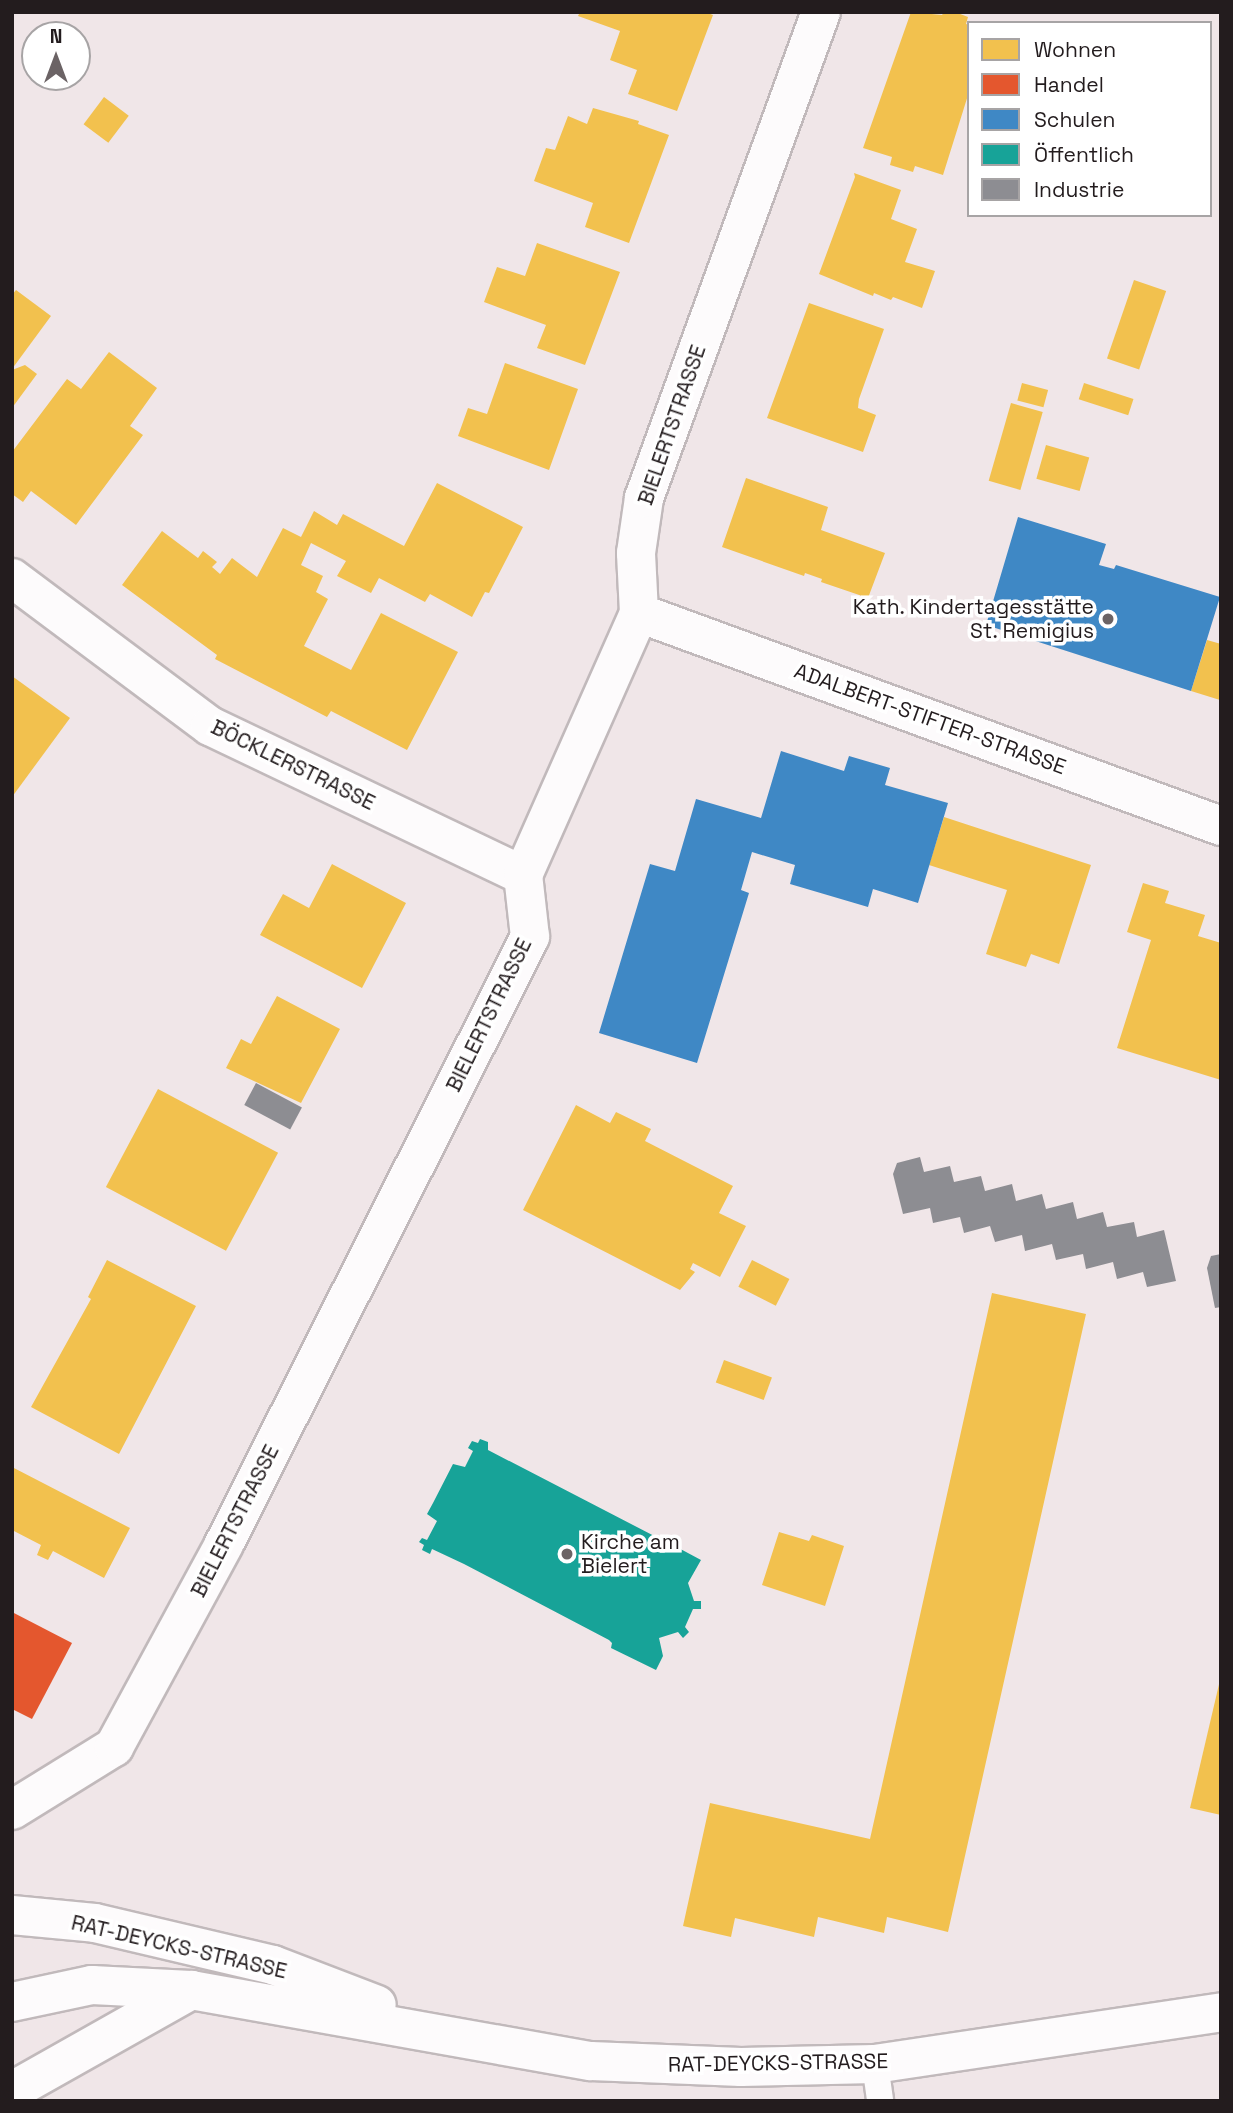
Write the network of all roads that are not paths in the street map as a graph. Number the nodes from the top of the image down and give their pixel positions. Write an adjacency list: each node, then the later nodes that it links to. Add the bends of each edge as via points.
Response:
1 (821, 12): 3 (street, BIELERTSTRASSE, via 644,498 636,553)
2 (12, 578): 5 (street, BÖCKLERSTRASSE, via 210,726)
3 (639, 613): 4 (street, ADALBERT-STIFTER-STRASSE); 5 (street, BIELERTSTRASSE)
4 (1221, 826)
5 (523, 875): 6 (street, BIELERTSTRASSE, via 530,937 200,1591 114,1747)
6 (12, 1810)
7 (12, 1914): 11 (street, RAT-DEYCKS-STRASSE, via 95,1923 273,1965)
8 (191, 1990): 9 (street, RAT-DEYCKS-STRASSE, via 92,1985); 11 (street, RAT-DEYCKS-STRASSE); 13 (street)
9 (12, 2002)
10 (1221, 2012): 12 (street, RAT-DEYCKS-STRASSE)
11 (461, 2036): 12 (street, RAT-DEYCKS-STRASSE, via 592,2061)
12 (878, 2082)
13 (12, 2091)

